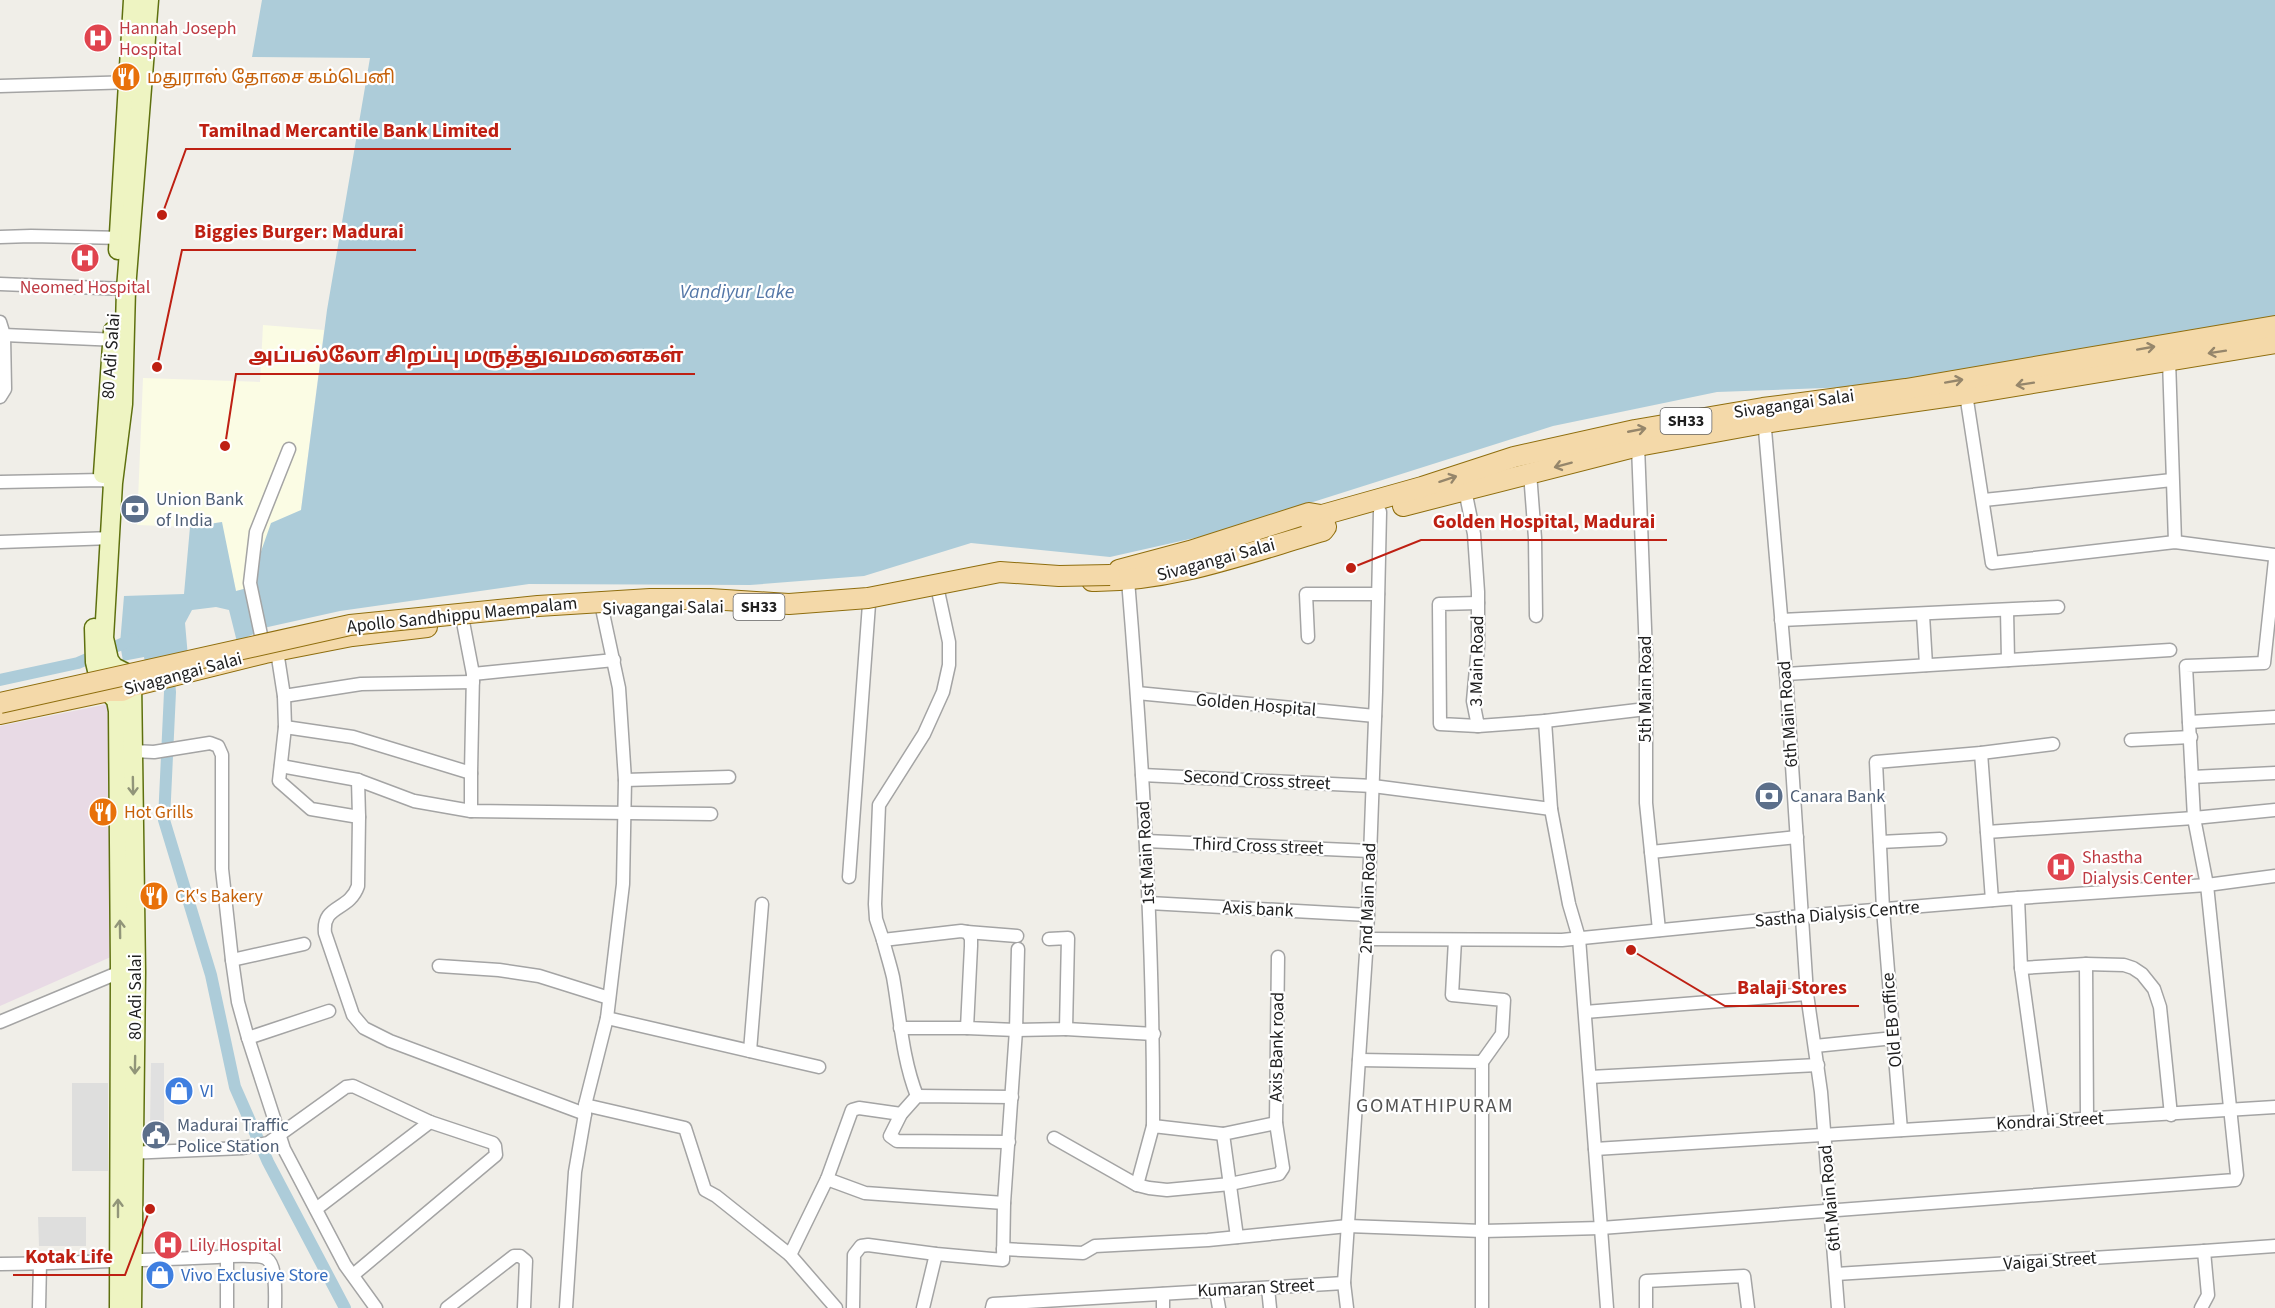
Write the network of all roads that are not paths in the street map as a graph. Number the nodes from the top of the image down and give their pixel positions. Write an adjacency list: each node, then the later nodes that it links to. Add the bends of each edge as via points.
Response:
1 (133, 0): 3 (main road, 80 Adi Salai)
2 (148, 0): 3 (main road, 80 Adi Salai)
3 (135, 82): 4 (street); 6 (main road, 80 Adi Salai)
4 (0, 86)
5 (0, 237): 6 (street)
6 (125, 238): 8 (main road, 80 Adi Salai)
7 (0, 284): 8 (street)
8 (121, 289): 12 (main road, 80 Adi Salai)
9 (0, 322): 11 (street)
10 (2275, 326): 17 (main road, Sivagangai Salai / SH33, one-way to 10)
11 (4, 335): 12 (street); 16 (street, via 6,388)
12 (119, 340): 22 (main road, 80 Adi Salai, via 123,404)
13 (2275, 343): 14 (main road, Sivagangai Salai / SH33, one-way to 14)
14 (2169, 360): 15 (main road, Sivagangai Salai / SH33, one-way to 15); 21 (street)
15 (1966, 394): 17 (main road, Sivagangai Salai / SH33); 25 (street)
16 (0, 397)
17 (1764, 415): 18 (main road, Sivagangai Salai / SH33); 27 (main road, Sivagangai Salai / SH33, one-way to 17, via 1514,457 1635,430); 43 (street, 6th Main Road)
18 (1638, 446): 20 (main road, Sivagangai Salai / SH33, one-way to 20); 59 (street, 5th Main Road)
19 (289, 449): 46 (street, via 256,532 250,583)
20 (1530, 473): 24 (main road, Sivagangai Salai / SH33); 42 (street)
21 (2172, 480): 25 (street); 30 (street)
22 (108, 481): 23 (street); 28 (main road, 80 Adi Salai)
23 (0, 482)
24 (1465, 490): 26 (main road, Sivagangai Salai / SH33); 36 (street, 3 Main Road, via 1474,534)
25 (1984, 500): 30 (street, via 1992,563)
26 (1380, 512): 27 (main road, Sivagangai Salai / SH33); 35 (street, 2nd Main Road)
27 (1324, 521): 33 (main road, Sivagangai Salai / SH33); 37 (main road, Sivagangai Salai / SH33, via 1309,513 1158,561 1104,572 999,570 868,596 789,601 650,596)
28 (106, 538): 29 (street); 53 (main road, 80 Adi Salai, via 98,639)
29 (0, 542)
30 (2175, 542): 31 (street)
31 (2275, 555)
32 (2275, 560): 50 (street)
33 (1116, 578): 34 (main road, Sivagangai Salai / SH33, via 1001,578); 55 (street, 1st Main Road); 58 (main road, Apollo Sandhippu Maempalam, bridge, via 1000,572 868,598 789,604 650,599 350,625); 60 (main road, Apollo Sandhippu Maempalam, bridge, via 1002,576 868,602 789,607 651,603 351,631)
34 (938, 591): 38 (main road, Sivagangai Salai / SH33); 111 (street, via 949,642 944,692 924,734 879,805 875,904)
35 (1378, 594): 45 (street, via 1306,594); 61 (street, 2nd Main Road)
36 (1478, 603): 65 (street, 3 Main Road, via 1473,701); 65 (street, via 1439,604 1440,724)
37 (600, 604): 38 (main road, Sivagangai Salai / SH33, via 789,609); 44 (main road, Sivagangai Salai / SH33); 46 (main road, Sivagangai Salai / SH33, via 350,622); 48 (street)
38 (868, 604): 96 (street)
39 (2058, 608): 40 (street)
40 (2007, 610): 41 (street); 49 (street)
41 (1923, 615): 43 (street); 51 (street)
42 (1536, 616)
43 (1781, 620): 52 (street, 6th Main Road)
44 (463, 622): 46 (main road, Sivagangai Salai / SH33); 54 (street)
45 (1308, 637)
46 (268, 648): 53 (main road, Sivagangai Salai / SH33); 56 (street)
47 (2170, 650): 49 (street)
48 (614, 660): 54 (street); 79 (street)
49 (2008, 660): 51 (street)
50 (2270, 663): 64 (street, via 2186,666)
51 (1926, 665): 52 (street)
52 (1786, 674): 89 (street, 6th Main Road)
53 (125, 675): 57 (main road, Sivagangai Salai); 60 (main road, Sivagangai Salai); 70 (main road, 80 Adi Salai); 120 (main road, 80 Adi Salai, one-way to 53, via 116,700)
54 (473, 678): 56 (street, via 361,684); 74 (street)
55 (1137, 693): 61 (street, Golden Hospital); 75 (street, 1st Main Road)
56 (284, 696): 66 (street)
57 (0, 698)
58 (0, 704)
59 (1646, 710): 63 (street, 3 Main Road); 94 (street, 5th Main Road, via 1646,803)
60 (0, 712)
61 (1375, 716): 80 (street, 2nd Main Road)
62 (2275, 717): 64 (street)
63 (1545, 721): 65 (street, 3 Main Road); 81 (street)
64 (2189, 722): 67 (street)
65 (1478, 726)
66 (285, 727): 72 (street); 74 (street, via 353,737)
67 (2191, 737): 68 (street); 77 (street)
68 (2131, 740)
69 (2053, 744): 71 (street)
70 (133, 751): 116 (street, via 154,752 210,743 218,746 222,754 222,869); 120 (main road, 80 Adi Salai, one-way to 120)
71 (1981, 753): 88 (street); 92 (street, Old EB office, via 1876,762)
72 (280, 766): 78 (street); 86 (street, via 279,781 311,809)
73 (2275, 772): 77 (street)
74 (471, 773): 83 (street)
75 (1142, 775): 80 (street, Second Cross street); 91 (street, 1st Main Road)
76 (729, 777): 79 (street)
77 (2192, 777): 87 (street)
78 (358, 780): 83 (street, via 414,801); 86 (street)
79 (625, 780): 84 (street)
80 (1372, 786): 81 (street, Second Cross street); 93 (street, 2nd Main Road)
81 (1551, 808): 108 (street, via 1569,904)
82 (2275, 810): 87 (street)
83 (471, 811): 84 (street)
84 (624, 813): 85 (street); 122 (street, via 623,884)
85 (711, 814)
86 (359, 817): 144 (street, via 358,886 354,896 324,922 353,1015 364,1028 390,1041)
87 (2194, 818): 88 (street); 97 (street)
88 (1987, 832): 99 (street)
89 (1797, 837): 94 (street); 104 (street, 6th Main Road)
90 (1940, 839): 92 (street)
91 (1146, 841): 93 (street, Third Cross street); 100 (street, 1st Main Road)
92 (1880, 842): 102 (street, Old EB office)
93 (1370, 850): 103 (street, 2nd Main Road)
94 (1651, 852): 105 (street, 5th Main Road)
95 (2275, 876): 97 (street, Sastha Dialysis Centre)
96 (849, 877)
97 (2208, 885): 98 (street, Sastha Dialysis Centre); 145 (street)
98 (2018, 898): 99 (street, Sastha Dialysis Centre); 119 (street)
99 (1992, 900): 102 (street, Sastha Dialysis Centre)
100 (1149, 903): 103 (street, Axis bank); 131 (street, 1st Main Road)
101 (762, 904): 135 (street)
102 (1883, 909): 104 (street, Sastha Dialysis Centre); 133 (street, Old EB office)
103 (1368, 915): 110 (street, 2nd Main Road)
104 (1802, 916): 105 (street, Sastha Dialysis Centre); 121 (street, 6th Main Road)
105 (1659, 930): 108 (street, Sastha Dialysis Centre)
106 (967, 933): 107 (street); 111 (street); 128 (street, via 971,946)
107 (1017, 936)
108 (1580, 938): 112 (street, Sastha Dialysis Centre); 124 (street)
109 (1049, 939): 129 (street, via 1068,938)
110 (1367, 939): 112 (street, Sastha Dialysis Centre); 136 (street, 2nd Main Road)
111 (883, 940): 127 (street)
112 (1455, 940): 137 (street, via 1452,995 1504,1000 1502,1034)
113 (304, 944): 116 (street)
114 (1018, 949): 130 (street)
115 (1278, 957): 151 (street, Axis Bank road)
116 (232, 960): 132 (street)
117 (2086, 964): 119 (street); 147 (street, via 2133,968 2154,989 2160,1007); 148 (street)
118 (439, 966): 122 (street, via 539,976)
119 (2021, 968): 149 (street)
120 (128, 972): 126 (street); 160 (main road, 80 Adi Salai)
121 (1808, 994): 124 (street); 134 (street, 6th Main Road)
122 (609, 998): 125 (street)
123 (329, 1011): 132 (street)
124 (1585, 1012): 140 (street)
125 (607, 1018): 135 (street); 144 (street)
126 (0, 1022)
127 (900, 1028): 128 (street); 141 (street)
128 (967, 1028): 130 (street)
129 (1066, 1029): 130 (street); 131 (street)
130 (1016, 1030): 142 (street)
131 (1154, 1034): 152 (street, 1st Main Road)
132 (248, 1038): 157 (street)
133 (1894, 1038): 134 (street); 153 (street, Old EB office)
134 (1815, 1046): 138 (street, 6th Main Road)
135 (750, 1051): 139 (street)
136 (1359, 1059): 137 (street); 167 (street, 2nd Main Road)
137 (1482, 1062): 169 (street)
138 (1818, 1065): 140 (street); 155 (street, 6th Main Road)
139 (819, 1067)
140 (1590, 1077): 159 (street)
141 (917, 1096): 142 (street); 146 (street)
142 (1012, 1098): 158 (street)
143 (2275, 1107): 145 (street, Kondrai Street)
144 (585, 1109): 175 (street, via 685,1128 705,1190); 195 (street, via 575,1172)
145 (2232, 1111): 147 (street, Kondrai Street); 166 (street, via 2237,1175 2228,1182)
146 (901, 1114): 158 (street, via 890,1133 892,1140); 161 (street, via 852,1110)
147 (2171, 1115): 148 (street, Kondrai Street)
148 (2086, 1119): 149 (street, Kondrai Street)
149 (2042, 1121): 153 (street, Kondrai Street)
150 (430, 1122): 157 (street, via 353,1086); 165 (street); 181 (street, via 493,1143 495,1155)
151 (1276, 1123): 154 (street, Axis Bank road); 162 (street, via 1282,1171)
152 (1153, 1126): 154 (street, Axis Bank road); 163 (street, 1st Main Road)
153 (1901, 1130): 155 (street, Kondrai Street)
154 (1223, 1134): 162 (street)
155 (1824, 1135): 159 (street, Kondrai Street); 166 (street, 6th Main Road)
156 (1054, 1138): 163 (street)
157 (273, 1140): 160 (street, via 243,1148); 165 (street)
158 (1009, 1142): 164 (street)
159 (1595, 1149): 168 (street)
160 (126, 1153): 177 (main road, 80 Adi Salai)
161 (827, 1179): 164 (street, via 865,1193); 175 (street)
162 (1230, 1184): 163 (street, via 1167,1190); 170 (street)
163 (1137, 1185)
164 (1004, 1203): 172 (street)
165 (316, 1209): 181 (street)
166 (1831, 1212): 168 (street); 180 (street, 6th Main Road)
167 (1348, 1226): 169 (street); 170 (street); 182 (street, 2nd Main Road)
168 (1601, 1228): 169 (street); 205 (street)
169 (1482, 1231): 204 (street)
170 (1237, 1237): 172 (street, via 1095,1246 1083,1253)
171 (2275, 1246): 173 (street, Vaigai Street)
172 (1003, 1249): 174 (street, via 1003,1260)
173 (2204, 1251): 180 (street, Vaigai Street); 209 (street, via 2208,1295)
174 (936, 1254): 197 (street, via 861,1246 854,1255); 198 (street)
175 (790, 1255): 196 (street)
176 (227, 1257): 177 (street); 190 (street); 191 (street, via 269,1260 273,1266)
177 (126, 1261): 178 (street); 188 (main road, 80 Adi Salai); 189 (main road, 80 Adi Salai)
178 (39, 1263): 179 (street); 187 (street)
179 (0, 1264)
180 (1836, 1274): 208 (street, 6th Main Road)
181 (353, 1275): 192 (street)
182 (1344, 1283): 183 (street, Kumaran Street); 203 (street, 2nd Main Road)
183 (1268, 1288): 184 (street, Kumaran Street); 202 (street)
184 (1216, 1291): 185 (street, Kumaran Street); 201 (street)
185 (1163, 1294): 186 (street, Kumaran Street); 200 (street)
186 (1033, 1305): 199 (street, Kumaran Street, via 993,1304)
187 (39, 1308)
188 (119, 1308)
189 (132, 1308)
190 (227, 1308)
191 (275, 1308)
192 (376, 1308)
193 (447, 1308): 194 (street, via 514,1256 526,1261)
194 (524, 1308)
195 (566, 1308)
196 (836, 1308)
197 (853, 1308)
198 (923, 1308)
199 (992, 1308)
200 (1163, 1308)
201 (1219, 1308)
202 (1270, 1308)
203 (1347, 1308)
204 (1482, 1308)
205 (1606, 1308)
206 (1646, 1308): 207 (street, via 1646,1281 1744,1276)
207 (1748, 1308)
208 (1838, 1308)
209 (2201, 1308)

